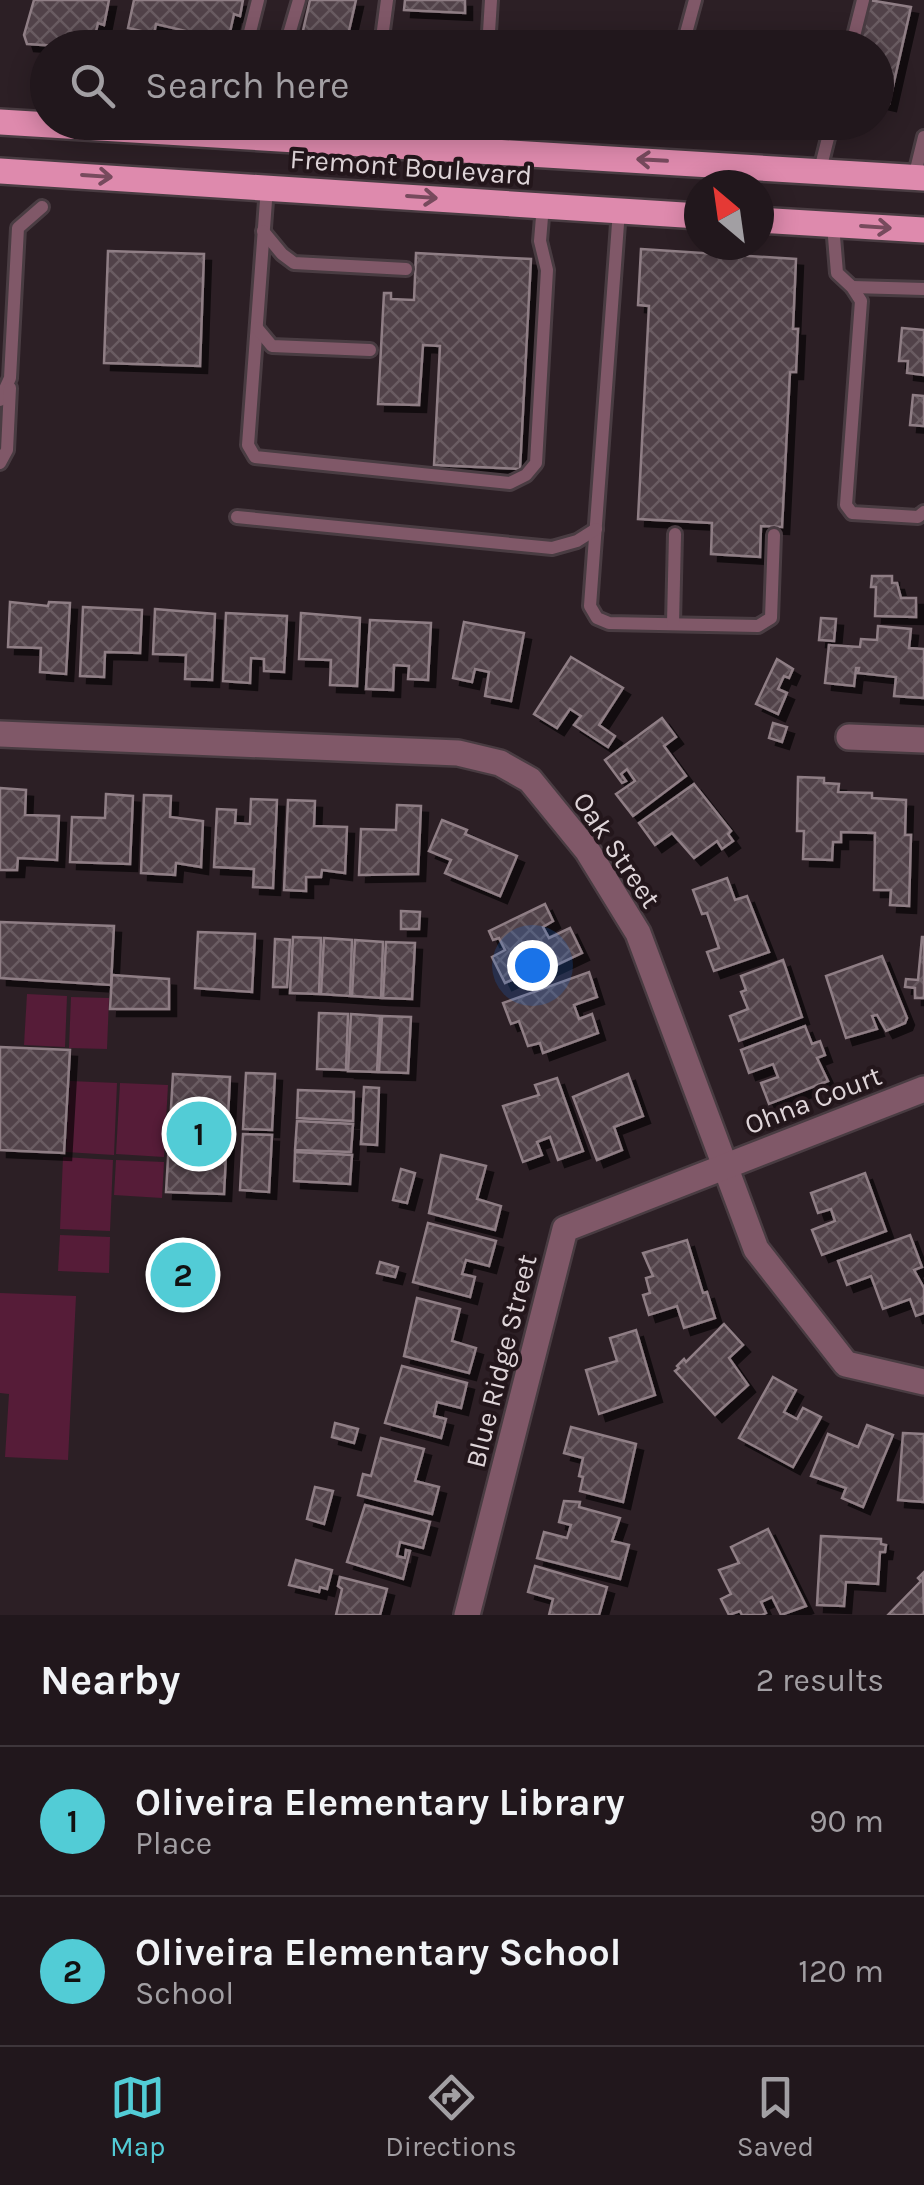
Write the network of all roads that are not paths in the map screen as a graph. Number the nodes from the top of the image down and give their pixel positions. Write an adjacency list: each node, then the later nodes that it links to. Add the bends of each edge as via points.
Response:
1 (258, 0): 7 (lane)
2 (299, 0): 8 (lane)
3 (387, 0): 9 (lane)
4 (491, 0): 10 (lane)
5 (696, 0): 11 (lane)
6 (862, 0): 12 (lane)
7 (250, 30)
8 (290, 30)
9 (384, 30)
10 (489, 30)
11 (687, 30)
12 (855, 30)
13 (0, 122): 14 (main road, Fremont Boulevard)
14 (30, 123)
15 (924, 137): 22 (lane)
16 (401, 140): 19 (main road, Fremont Boulevard)
17 (482, 140): 19 (lane)
18 (828, 140): 20 (lane)
19 (482, 151): 20 (main road, Fremont Boulevard, one-way to 19)
20 (820, 170): 22 (main road, Fremont Boulevard)
21 (0, 171): 23 (main road, Fremont Boulevard, one-way to 23)
22 (919, 178)
23 (266, 187): 24 (main road, Fremont Boulevard, one-way to 24); 30 (lane)
24 (543, 205): 26 (main road, Fremont Boulevard); 35 (lane, via 536,464 510,482 255,457 248,445)
25 (42, 207): 37 (lane, via 18,228)
26 (619, 210): 27 (main road, Fremont Boulevard); 42 (lane)
27 (684, 215)
28 (774, 221): 29 (main road)
29 (833, 224): 31 (main road, one-way to 31); 33 (lane, via 838,273)
30 (264, 230): 32 (lane, via 294,263); 35 (lane)
31 (924, 230)
32 (406, 269)
33 (852, 287): 34 (lane); 40 (lane, via 860,301 846,504 852,513)
34 (924, 289)
35 (256, 328): 36 (lane, via 272,346)
36 (370, 350)
37 (10, 378): 38 (lane); 39 (lane, via 7,450)
38 (0, 400)
39 (0, 464)
40 (924, 512)
41 (237, 518): 42 (lane, via 552,548)
42 (596, 529): 45 (lane, via 590,606 597,618)
43 (675, 534): 45 (lane)
44 (774, 535): 45 (lane, via 771,618 758,626)
45 (673, 624)
46 (0, 734): 50 (street, Oak Street, via 458,753 500,763 530,780 587,850 638,933)
47 (849, 736): 48 (street)
48 (924, 740)
49 (924, 1089): 50 (street, Ohna Court)
50 (724, 1167): 51 (street, Oak Street, via 756,1249 846,1364); 52 (street, Blue Ridge Street, via 565,1230)
51 (924, 1382)
52 (467, 1615)

